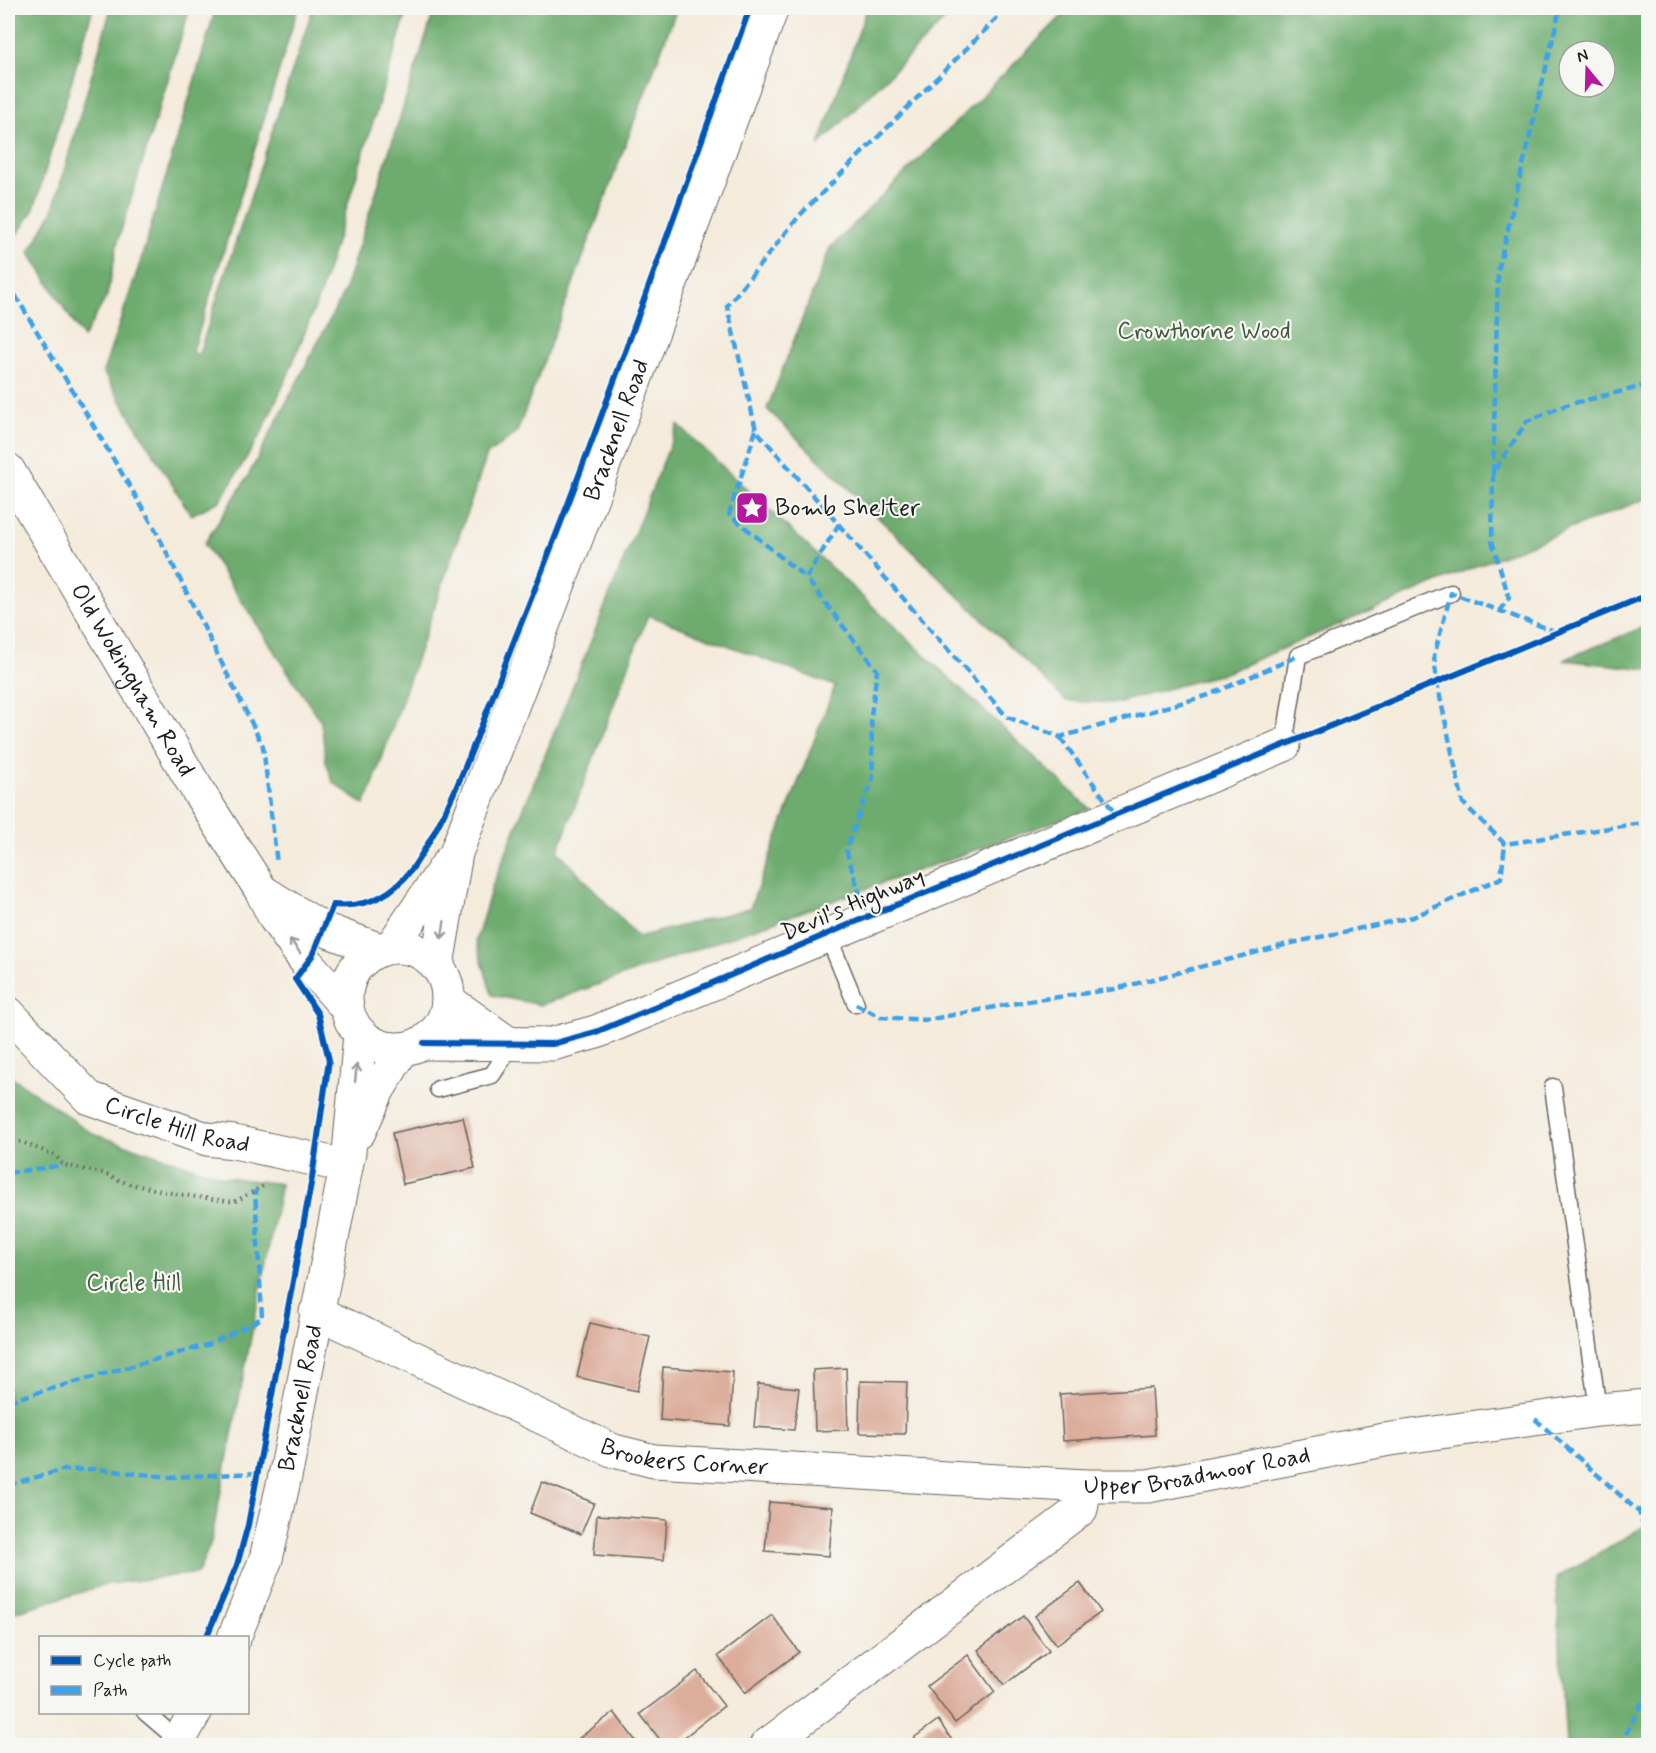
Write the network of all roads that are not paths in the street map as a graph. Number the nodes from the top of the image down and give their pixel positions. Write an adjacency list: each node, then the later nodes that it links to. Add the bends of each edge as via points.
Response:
1 (772, 8): 5 (street, Bracknell Road)
2 (8, 470): 6 (street, Old Wokingham Road)
3 (1451, 593): 4 (lane, via 1298,656)
4 (1284, 745): 7 (street, Devil's Highway)
5 (456, 853): 8 (street, Bracknell Road); 9 (street, Bracknell Road, one-way to 9)
6 (261, 890): 8 (street, Old Wokingham Road, via 323,928); 13 (street, Old Wokingham Road, one-way to 6, via 292,943)
7 (828, 936): 11 (lane); 14 (street, Devil's Highway, via 596,1032 552,1044)
8 (386, 948): 9 (street, via 409,948 425,954); 13 (street, via 364,959 352,972 346,989)
9 (437, 965): 10 (street, via 448,988)
10 (449, 1001): 14 (street); 15 (street, via 436,1032)
11 (856, 1004)
12 (8, 1013): 18 (street, Circle Hill Road, via 89,1098 207,1139 314,1158)
13 (353, 1021): 15 (street, via 387,1049); 18 (street, Bracknell Road, one-way to 13)
14 (508, 1043): 15 (street, Devil's Highway); 17 (lane, via 492,1076)
15 (413, 1046): 18 (street, Bracknell Road, via 378,1090)
16 (1553, 1087): 21 (lane)
17 (438, 1089)
18 (347, 1159): 19 (street, Bracknell Road)
19 (315, 1312): 22 (street, Brookers Corner, via 614,1451 654,1461); 23 (street, Bracknell Road, via 266,1559)
20 (1648, 1406): 21 (street, Upper Broadmoor Road)
21 (1598, 1410): 22 (street, Upper Broadmoor Road, via 1384,1440 1148,1486)
22 (1085, 1486): 27 (street, Upper Broadmoor Road, via 1081,1509)
23 (235, 1636)
24 (146, 1714): 26 (lane)
25 (194, 1714): 26 (street)
26 (178, 1743)
27 (766, 1746)

